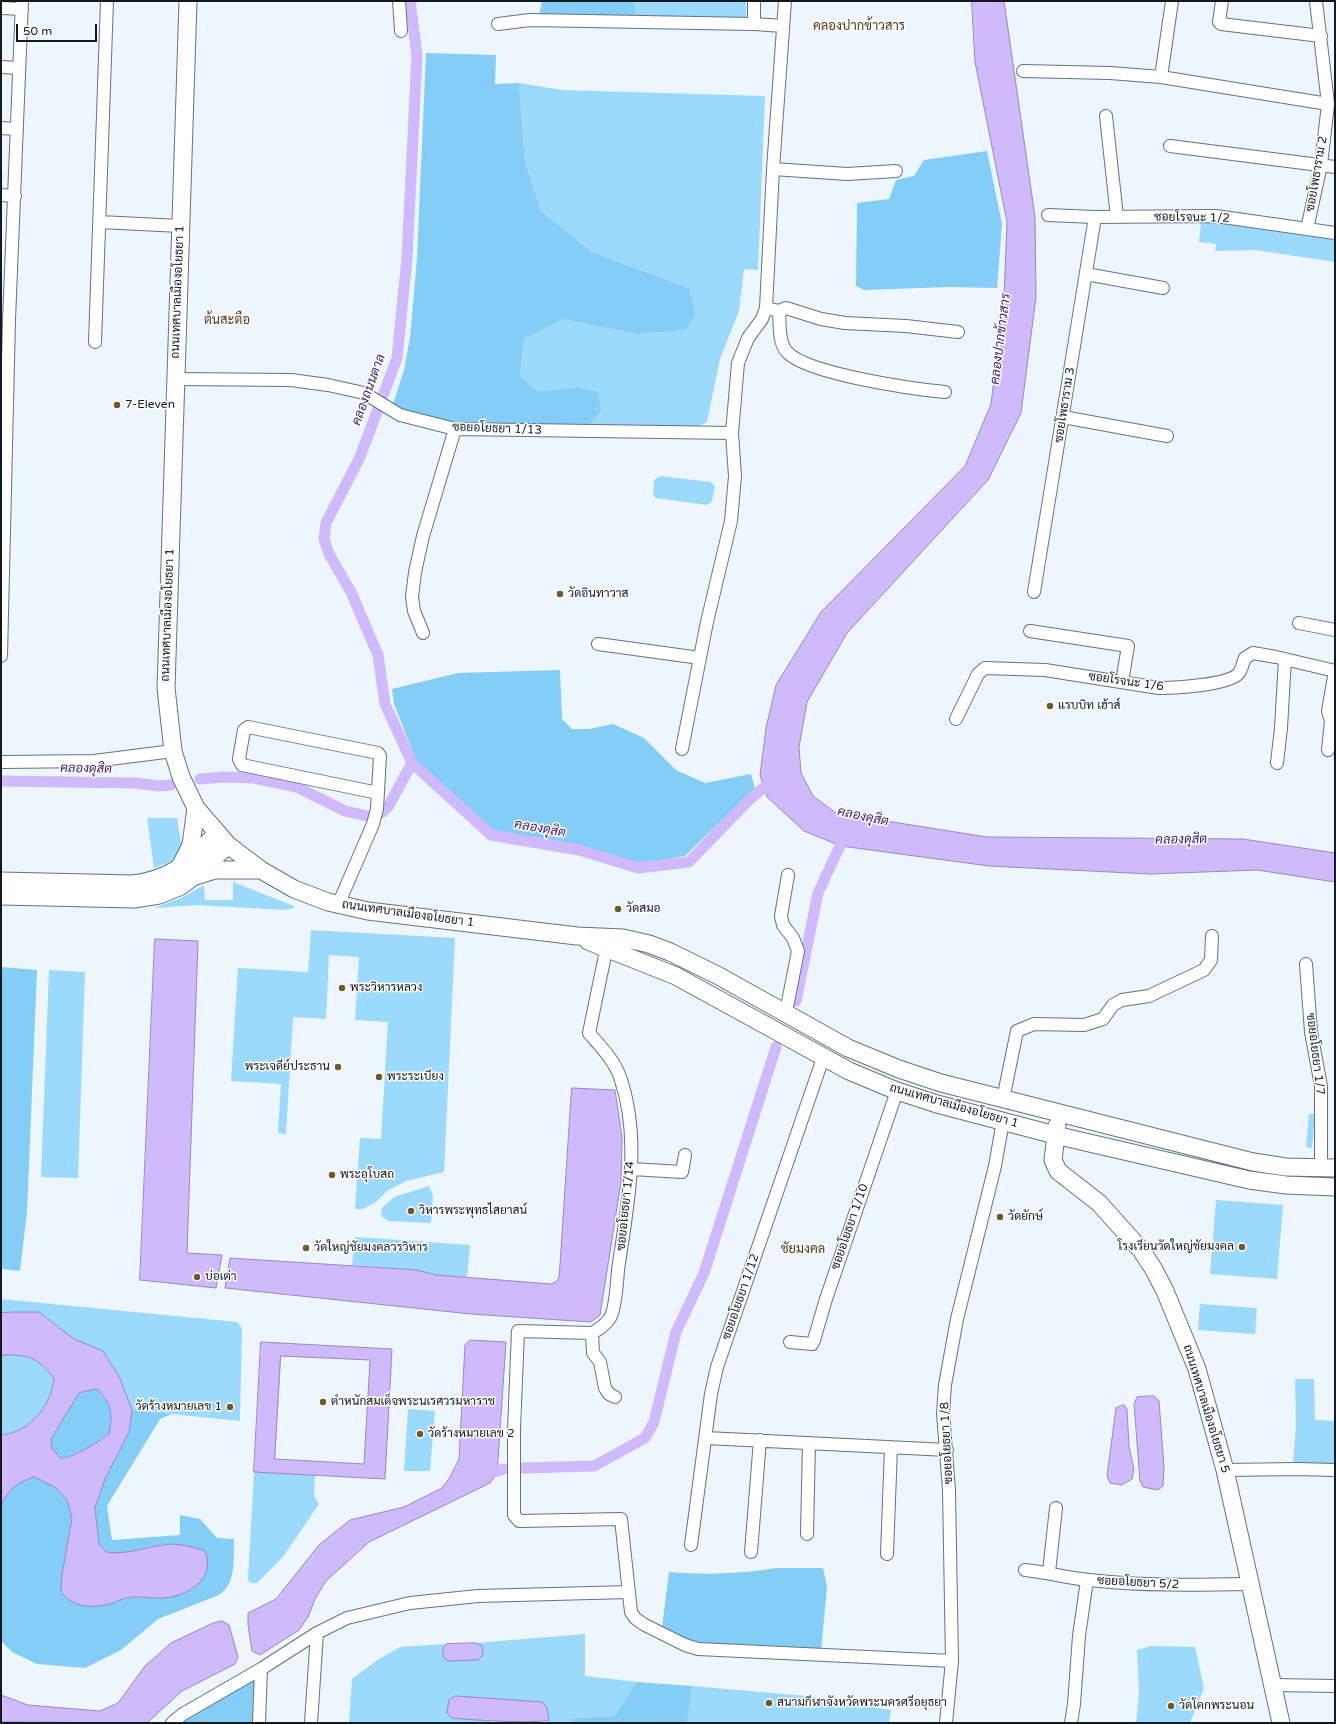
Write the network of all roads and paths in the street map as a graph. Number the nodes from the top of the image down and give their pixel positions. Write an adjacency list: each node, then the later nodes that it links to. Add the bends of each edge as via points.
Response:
1 (107, 1): 34 (street)
2 (188, 1): 35 (main road, ถนนเทศบาลเมืองอโยธยา 1)
3 (399, 1): 14 (street)
4 (754, 1): 12 (street)
5 (785, 1): 13 (street)
6 (1172, 1): 19 (street)
7 (1222, 1): 15 (street, via 1219,22 1221,24)
8 (1316, 1): 15 (street, ซอยโพธาราม 2)
9 (22, 5): 10 (street); 17 (street)
10 (1, 8)
11 (498, 24): 12 (street, via 530,20)
12 (754, 24): 13 (street)
13 (783, 26): 27 (street)
14 (401, 31)
15 (1321, 36): 20 (street, ซอยโพธาราม 2)
16 (1, 68): 17 (street)
17 (19, 68): 23 (street)
18 (1023, 71): 19 (street)
19 (1161, 77): 20 (street)
20 (1328, 104): 25 (street, ซอยโพธาราม 2)
21 (1106, 116): 33 (street)
22 (1, 128): 23 (street)
23 (17, 129): 30 (street)
24 (1170, 146): 25 (street)
25 (1321, 165): 26 (street); 36 (street, ซอยโพธาราม 2)
26 (1335, 167)
27 (773, 170): 28 (street, via 847,174); 40 (street)
28 (896, 171)
29 (1, 195): 30 (street)
30 (15, 196): 42 (street)
31 (1048, 215): 32 (street, ซอยโรจนะ 1/2)
32 (1095, 217): 33 (street, ซอยโรจนะ 1/2); 38 (street, ซอยโพธาราม 3)
33 (1117, 217): 36 (street, ซอยโรจนะ 1/2, via 1216,216)
34 (100, 222): 35 (street); 44 (street)
35 (180, 226): 45 (main road, ถนนเทศบาลเมืองอโยธยา 1)
36 (1307, 229): 37 (street, ซอยโรจนะ 1/2)
37 (1335, 233)
38 (1086, 274): 39 (street); 48 (street, ซอยโพธาราม 3)
39 (1163, 288)
40 (766, 308): 41 (street); 50 (street, via 762,319 748,338 738,363)
41 (779, 310): 43 (street, via 786,308 845,323); 47 (street, via 782,340 786,351 810,366 890,385)
42 (5, 320): 46 (street)
43 (958, 332)
44 (95, 342)
45 (175, 379): 49 (street, ซอยอโยธยา 1/13, via 291,380 345,388 364,393 400,414); 70 (main road, ถนนเทศบาลเมืองอโยธยา 1, via 166,666 167,713)
46 (4, 383): 52 (street)
47 (945, 392)
48 (1063, 417): 51 (street); 55 (street, ซอยโพธาราม 3)
49 (455, 429): 50 (street, ซอยอโยธยา 1/13); 60 (street, via 415,572 412,597 414,611)
50 (732, 433): 63 (street, via 736,476 732,521)
51 (1167, 436)
52 (4, 443): 53 (street)
53 (3, 505): 54 (street)
54 (2, 564): 57 (street)
55 (1034, 592)
56 (1300, 623): 58 (street)
57 (1, 624): 62 (street)
58 (1335, 630)
59 (1030, 631): 66 (street, via 1128,646)
60 (423, 633)
61 (598, 644): 63 (street)
62 (1, 656)
63 (700, 658): 68 (street)
64 (1285, 659): 65 (street, ซอยโรจนะ 1/6); 66 (street, ซอยโรจนะ 1/6, via 1253,653 1245,658 1239,673 1230,680 1174,688 1145,687); 72 (street)
65 (1335, 671): 69 (street, via 1328,711 1331,721)
66 (1122, 682): 67 (street, ซอยโรจนะ 1/6, via 1045,670 985,668 978,674)
67 (956, 719)
68 (682, 749)
69 (1328, 750)
70 (173, 751): 71 (street, via 94,761); 74 (main road, ถนนเทศบาลเมืองอโยธยา 1, via 181,777)
71 (1, 762)
72 (1277, 763)
73 (378, 793): 73 (street, via 381,760 378,753 248,727 244,730 239,760 242,765); 81 (street, via 373,824)
74 (196, 808): 75 (main road, ถนนเทศบาลเมืองอโยธยา 1); 77 (main road)
75 (223, 840): 76 (main road, ถนนเทศบาลเมืองอโยธยา 1); 77 (main road)
76 (260, 870): 77 (main road); 81 (main road, ถนนเทศบาลเมืองอโยธยา 1, via 294,889)
77 (186, 872): 79 (main road, via 153,882 133,884); 80 (main road, via 179,887 159,896 134,899)
78 (788, 875): 85 (street, via 781,916 783,925 793,938 798,951)
79 (1, 881)
80 (1, 896)
81 (338, 905): 83 (main road, ถนนเทศบาลเมืองอโยธยา 1, via 368,911 577,936)
82 (1212, 936): 88 (street, via 1211,960 1204,970 1149,996 1122,1000 1113,1006 1103,1019 1084,1025 1034,1024 1017,1031)
83 (608, 943): 85 (main road, ถนนเทศบาลเมืองอโยธยา 1, via 636,940 670,952); 86 (main road, ถนนเทศบาลเมืองอโยธยา 1, via 676,976); 94 (street, ซอยอโยธยา 1/14, via 589,1033 608,1056 620,1077 631,1134)
84 (1306, 964): 93 (street, ซอยอโยธยา 1/7, via 1310,1032 1321,1086)
85 (786, 1012): 88 (main road, ถนนเทศบาลเมืองอโยธยา 1, via 848,1048 899,1069)
86 (823, 1058): 87 (main road, ถนนเทศบาลเมืองอโยธยา 1); 99 (street, ซอยอโยธยา 1/12, via 717,1367)
87 (897, 1091): 90 (main road, ถนนเทศบาลเมืองอโยธยา 1); 97 (street, ซอยอโยธยา 1/10, via 814,1340 812,1344)
88 (1003, 1099): 89 (main road, ถนนเทศบาลเมืองอโยธยา 1)
89 (1060, 1113): 91 (main road, ถนนเทศบาลเมืองอโยธยา 5); 93 (main road, ถนนเทศบาลเมืองอโยธยา 1, via 1253,1162 1286,1167)
90 (1002, 1121): 91 (main road, ถนนเทศบาลเมืองอโยธยา 1); 103 (street, ซอยอโยธยา 1/8, via 995,1166 968,1271 949,1362 943,1413)
91 (1055, 1135): 95 (main road, ถนนเทศบาลเมืองอโยธยา 1, via 1249,1180); 104 (main road, ถนนเทศบาลเมืองอโยธยา 5, via 1053,1160 1058,1172 1099,1203 1122,1227 1141,1250 1162,1285 1197,1369)
92 (685, 1155): 94 (street, via 682,1172)
93 (1328, 1168)
94 (632, 1169): 96 (street, ซอยอโยธยา 1/14, via 611,1316 601,1329)
95 (1335, 1187)
96 (592, 1333): 98 (street, via 593,1353 600,1362 605,1388); 115 (street, via 518,1331 514,1515 519,1521 621,1519)
97 (790, 1342)
98 (615, 1397)
99 (706, 1438): 100 (street); 108 (street, ซอยอโยธยา 1/12)
100 (760, 1440): 101 (street); 109 (street)
101 (809, 1443): 102 (street); 107 (street)
102 (891, 1447): 103 (street); 110 (street)
103 (947, 1450): 117 (street, ซอยอโยธยา 1/8)
104 (1226, 1470): 105 (street); 114 (main road, ถนนเทศบาลเมืองอโยธยา 5)
105 (1335, 1470)
106 (1056, 1508): 112 (street)
107 (807, 1534)
108 (691, 1545)
109 (751, 1552)
110 (887, 1554)
111 (1025, 1570): 112 (street, ซอยอโยธยา 5/2)
112 (1049, 1572): 113 (street, ซอยอโยธยา 5/2)
113 (1087, 1580): 114 (street, ซอยอโยธยา 5/2, via 1169,1586); 125 (street)
114 (1251, 1584): 119 (main road, ถนนเทศบาลเมืองอโยธยา 5)
115 (629, 1592): 116 (street, via 478,1596 410,1603 347,1618); 117 (street, via 631,1612 635,1618 684,1645 698,1649)
116 (317, 1633): 118 (street); 123 (street)
117 (952, 1661): 124 (street, ซอยอโยธยา 1/8)
118 (260, 1669): 121 (street, via 189,1710); 122 (street)
119 (1273, 1685): 120 (street); 126 (main road, ถนนเทศบาลเมืองอโยธยา 5)
120 (1335, 1686)
121 (172, 1723)
122 (259, 1723)
123 (311, 1723)
124 (946, 1723)
125 (1070, 1723)
126 (1281, 1723)

